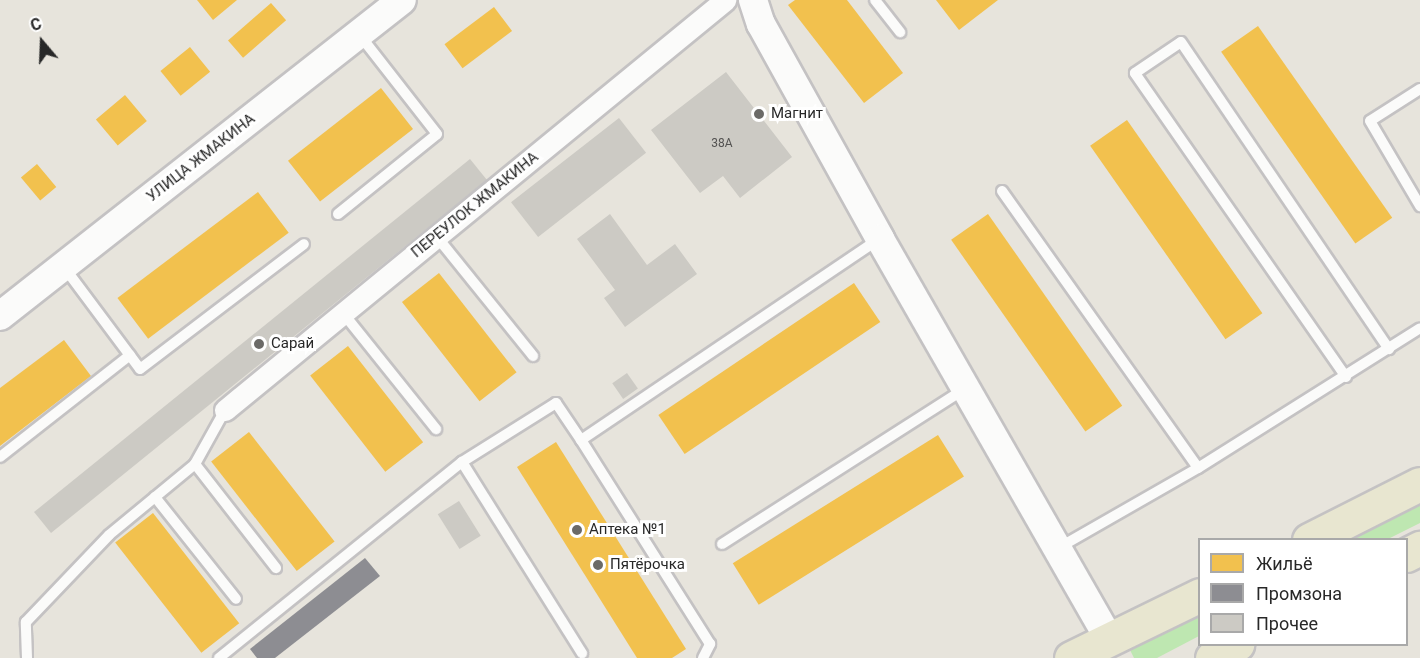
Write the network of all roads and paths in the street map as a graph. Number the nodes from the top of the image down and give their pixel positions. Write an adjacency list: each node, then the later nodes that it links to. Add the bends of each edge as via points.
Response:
1 (402, 0): 6 (street, УЛИЦА ЖМАКИНА)
2 (725, 0): 11 (street, ПЕРЕУЛОК ЖМАКИНА)
3 (753, 0): 12 (street, via 761,24)
4 (875, 0): 5 (lane)
5 (900, 32)
6 (358, 33): 10 (lane, via 437,134); 14 (street, УЛИЦА ЖМАКИНА)
7 (1420, 89): 9 (lane, via 1370,121)
8 (1002, 191): 29 (lane)
9 (1420, 206)
10 (338, 214)
11 (437, 237): 15 (street, ПЕРЕУЛОК ЖМАКИНА); 20 (lane)
12 (880, 239): 22 (street); 25 (lane)
13 (304, 244): 19 (lane, via 140,369)
14 (64, 267): 16 (street, УЛИЦА ЖМАКИНА); 19 (lane)
15 (343, 313): 23 (street, ПЕРЕУЛОК ЖМАКИНА); 24 (lane)
16 (0, 316)
17 (1420, 328): 18 (lane)
18 (1389, 349): 21 (lane); 21 (lane, via 1181,42 1135,73)
19 (130, 355): 26 (lane)
20 (533, 356)
21 (1346, 377): 29 (lane)
22 (964, 389): 33 (lane); 34 (street)
23 (225, 410): 28 (lane)
24 (436, 429)
25 (581, 440): 27 (lane, via 556,403); 43 (lane, via 710,644)
26 (0, 457)
27 (462, 462): 40 (lane); 42 (lane)
28 (195, 464): 31 (lane); 35 (lane)
29 (1198, 468): 34 (lane)
30 (1420, 484): 32 (main road)
31 (155, 497): 37 (lane); 41 (lane, via 109,535 26,622)
32 (1313, 538)
33 (722, 544)
34 (1057, 549): 39 (street)
35 (276, 568)
36 (1198, 596): 39 (main road)
37 (236, 599)
38 (1235, 646): 45 (main road)
39 (1114, 649): 44 (main road)
40 (581, 656)
41 (27, 658)
42 (219, 658)
43 (703, 658)
44 (1071, 658)
45 (1212, 658)

